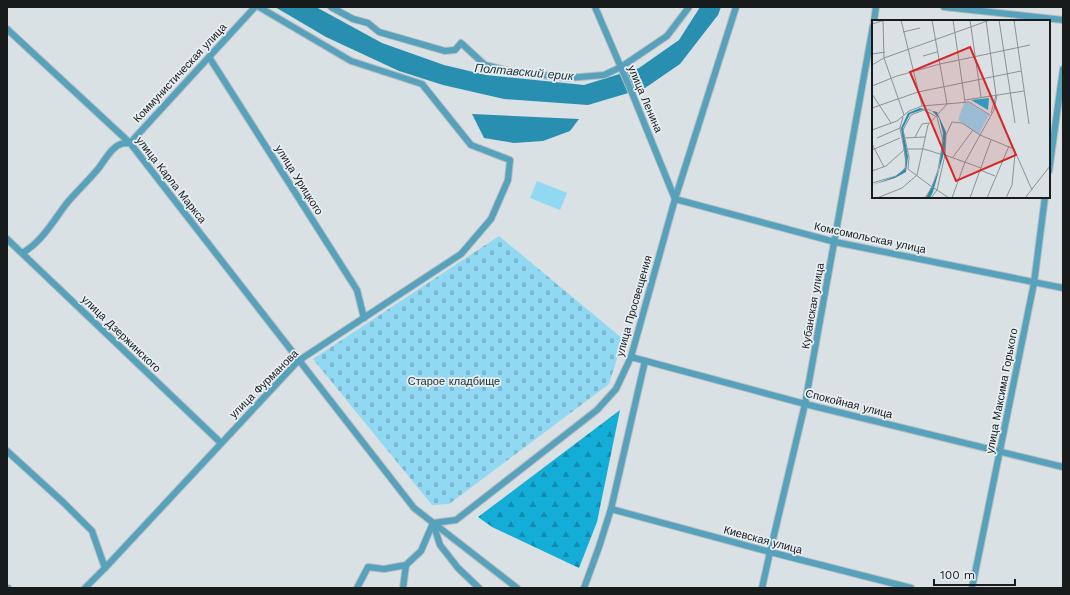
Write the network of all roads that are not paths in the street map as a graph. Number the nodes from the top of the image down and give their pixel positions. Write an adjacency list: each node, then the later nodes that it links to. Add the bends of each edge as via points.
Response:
1 (256, 7): 13 (street, Коммунистическая улица)
2 (259, 7): 25 (street, улица Фурманова, via 351,61 422,84 471,145 510,160 508,180 491,219 461,254)
3 (331, 7): 14 (street, via 353,19 368,23 379,32 444,51 455,50 461,43 484,65 509,71 568,78 604,74)
4 (595, 7): 14 (street, улица Ленина)
5 (689, 7): 14 (street, via 667,36)
6 (736, 7): 19 (street, улица Просвещения)
7 (876, 7): 9 (street)
8 (944, 7): 10 (street)
9 (874, 20)
10 (1063, 20)
11 (7, 29): 16 (street, улица Карла Маркса)
12 (872, 32): 21 (street, Кубанская улица)
13 (208, 57): 16 (street, Коммунистическая улица); 25 (street, улица Урицкого, via 357,290)
14 (620, 67): 19 (street, улица Ленина)
15 (1063, 69): 17 (street)
16 (130, 143): 22 (street, Коммунистическая улица, via 120,144 109,154 69,200 45,233); 27 (street, улица Карла Маркса)
17 (1050, 164)
18 (1045, 198): 23 (street, улица Максима Горького)
19 (675, 199): 21 (street, Комсомольская улица); 26 (street, улица Просвещения)
20 (8, 242): 22 (street, улица Дзержинского)
21 (834, 242): 23 (street, Комсомольская улица); 29 (street, Кубанская улица)
22 (22, 253): 30 (street, улица Дзержинского)
23 (1034, 283): 24 (street, Комсомольская улица); 31 (street, улица Максима Горького)
24 (1063, 288)
25 (364, 318): 27 (street, улица Фурманова)
26 (632, 357): 28 (street, Спокойная улица); 35 (street, улица Просвещения, via 616,389 597,410 456,520)
27 (298, 361): 30 (street, улица Фурманова); 35 (street, улица Карла Маркса, via 414,508)
28 (645, 361): 29 (street, Спокойная улица); 34 (street)
29 (805, 404): 31 (street, Спокойная улица); 36 (street, Кубанская улица)
30 (221, 443): 38 (street, улица Фурманова)
31 (1000, 450): 33 (street, Спокойная улица); 47 (street, улица Максима Горького)
32 (7, 451): 38 (street, via 92,531)
33 (1063, 467)
34 (611, 509): 36 (street, Киевская улица); 44 (street)
35 (433, 523): 37 (street, via 421,551); 42 (street, via 440,545); 43 (street, улица Карла Маркса)
36 (770, 552): 45 (street, Кубанская улица); 46 (street, Киевская улица)
37 (406, 565): 40 (street, via 384,569 368,567); 41 (street)
38 (105, 568): 39 (street, улица Фурманова)
39 (85, 588)
40 (357, 588)
41 (403, 588)
42 (478, 588)
43 (517, 588)
44 (584, 588)
45 (762, 588)
46 (911, 588)
47 (972, 588)

